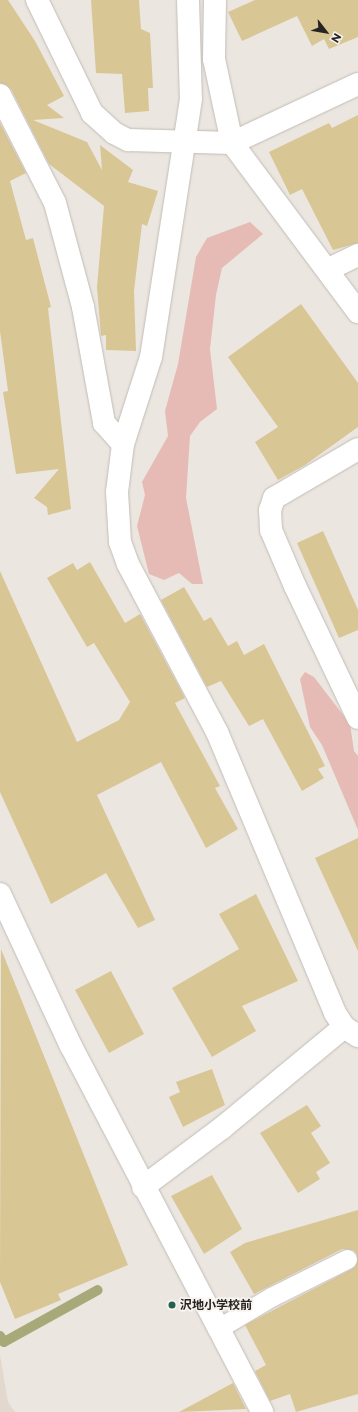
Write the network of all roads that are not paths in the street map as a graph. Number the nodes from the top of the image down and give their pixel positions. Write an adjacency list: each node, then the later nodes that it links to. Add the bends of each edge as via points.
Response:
1 (38, 0): 6 (street, via 92,113 105,126 128,140)
2 (188, 0): 6 (street, via 191,99)
3 (215, 0): 7 (street, via 214,59)
4 (358, 84): 7 (street)
5 (0, 95): 11 (street, via 55,203 83,307 104,423)
6 (184, 142): 7 (street); 11 (street, via 151,357)
7 (232, 143): 9 (street)
8 (358, 255): 9 (street)
9 (327, 270): 10 (street)
10 (358, 312)
11 (123, 444): 15 (street, via 116,492 120,542 128,564 217,732 308,951)
12 (358, 449): 13 (street, via 274,498 270,510 271,530 294,586)
13 (358, 718)
14 (0, 894): 16 (street, via 71,1046)
15 (351, 1031): 16 (street)
16 (143, 1187): 18 (street)
17 (347, 1259): 18 (lane, via 271,1296)
18 (217, 1329): 19 (street)
19 (262, 1412)

